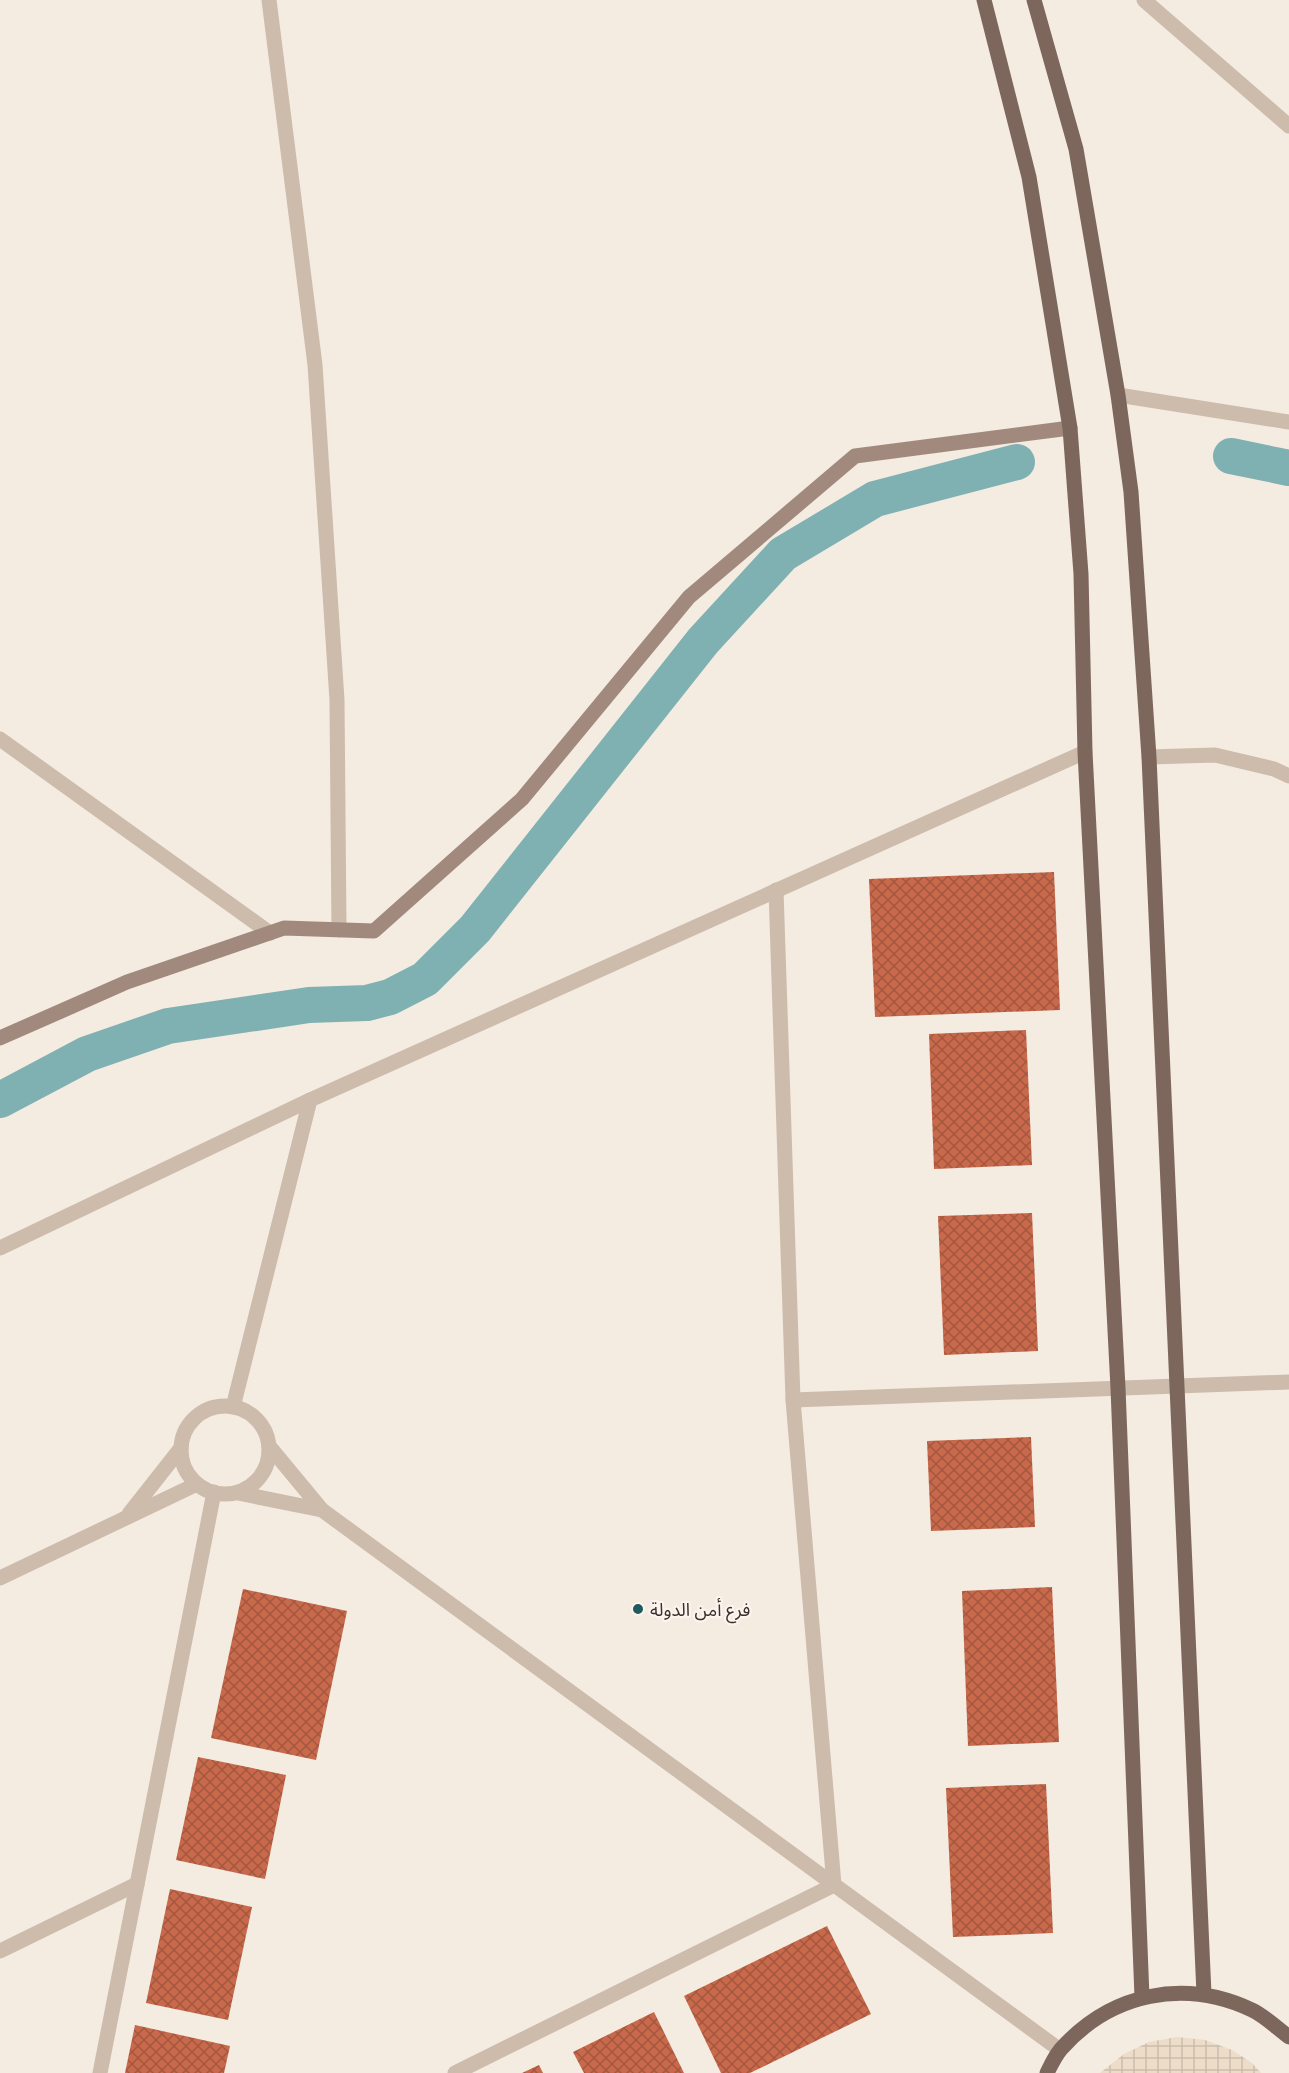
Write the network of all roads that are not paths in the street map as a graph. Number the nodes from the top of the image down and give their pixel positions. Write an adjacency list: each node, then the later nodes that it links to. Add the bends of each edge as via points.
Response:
1 (269, 0): 14 (street, via 315,365 337,700)
2 (984, 0): 8 (main road, via 1029,177)
3 (1034, 0): 6 (main road, via 1076,149)
4 (1144, 0): 5 (street)
5 (1289, 126)
6 (1118, 395): 7 (street); 11 (main road, via 1131,492)
7 (1289, 422)
8 (1070, 428): 10 (main road, via 1081,574); 14 (street, via 855,456 689,597 522,799 374,931)
9 (0, 739): 15 (street)
10 (1085, 752): 13 (street); 21 (main road)
11 (1149, 757): 12 (street, via 1215,755); 20 (main road)
12 (1289, 776)
13 (776, 890): 17 (street); 22 (street)
14 (339, 930): 15 (street, via 284,928)
15 (270, 933): 16 (street, via 127,982)
16 (0, 1038)
17 (310, 1100): 18 (street); 23 (street)
18 (0, 1248)
19 (1289, 1382): 20 (street)
20 (1176, 1385): 21 (street); 35 (main road)
21 (1118, 1388): 22 (street); 36 (main road)
22 (793, 1400): 33 (street)
23 (233, 1407): 24 (street, via 258,1420); 25 (street, via 204,1411 192,1421)
24 (269, 1446): 28 (street, via 262,1475); 29 (street)
25 (181, 1448): 26 (street, via 183,1461); 30 (street)
26 (197, 1484): 27 (street); 30 (street)
27 (214, 1492): 28 (street); 32 (street)
28 (238, 1492): 29 (street)
29 (322, 1510): 33 (street)
30 (127, 1516): 31 (street)
31 (0, 1578)
32 (137, 1884): 34 (street); 39 (street)
33 (834, 1885): 38 (street); 40 (street)
34 (0, 1951)
35 (1204, 1994): 36 (main road, via 1172,1992); 37 (main road, via 1254,2010)
36 (1142, 1997): 38 (main road, via 1097,2017)
37 (1289, 2037)
38 (1060, 2050): 41 (main road)
39 (100, 2073)
40 (454, 2073)
41 (1047, 2073)

